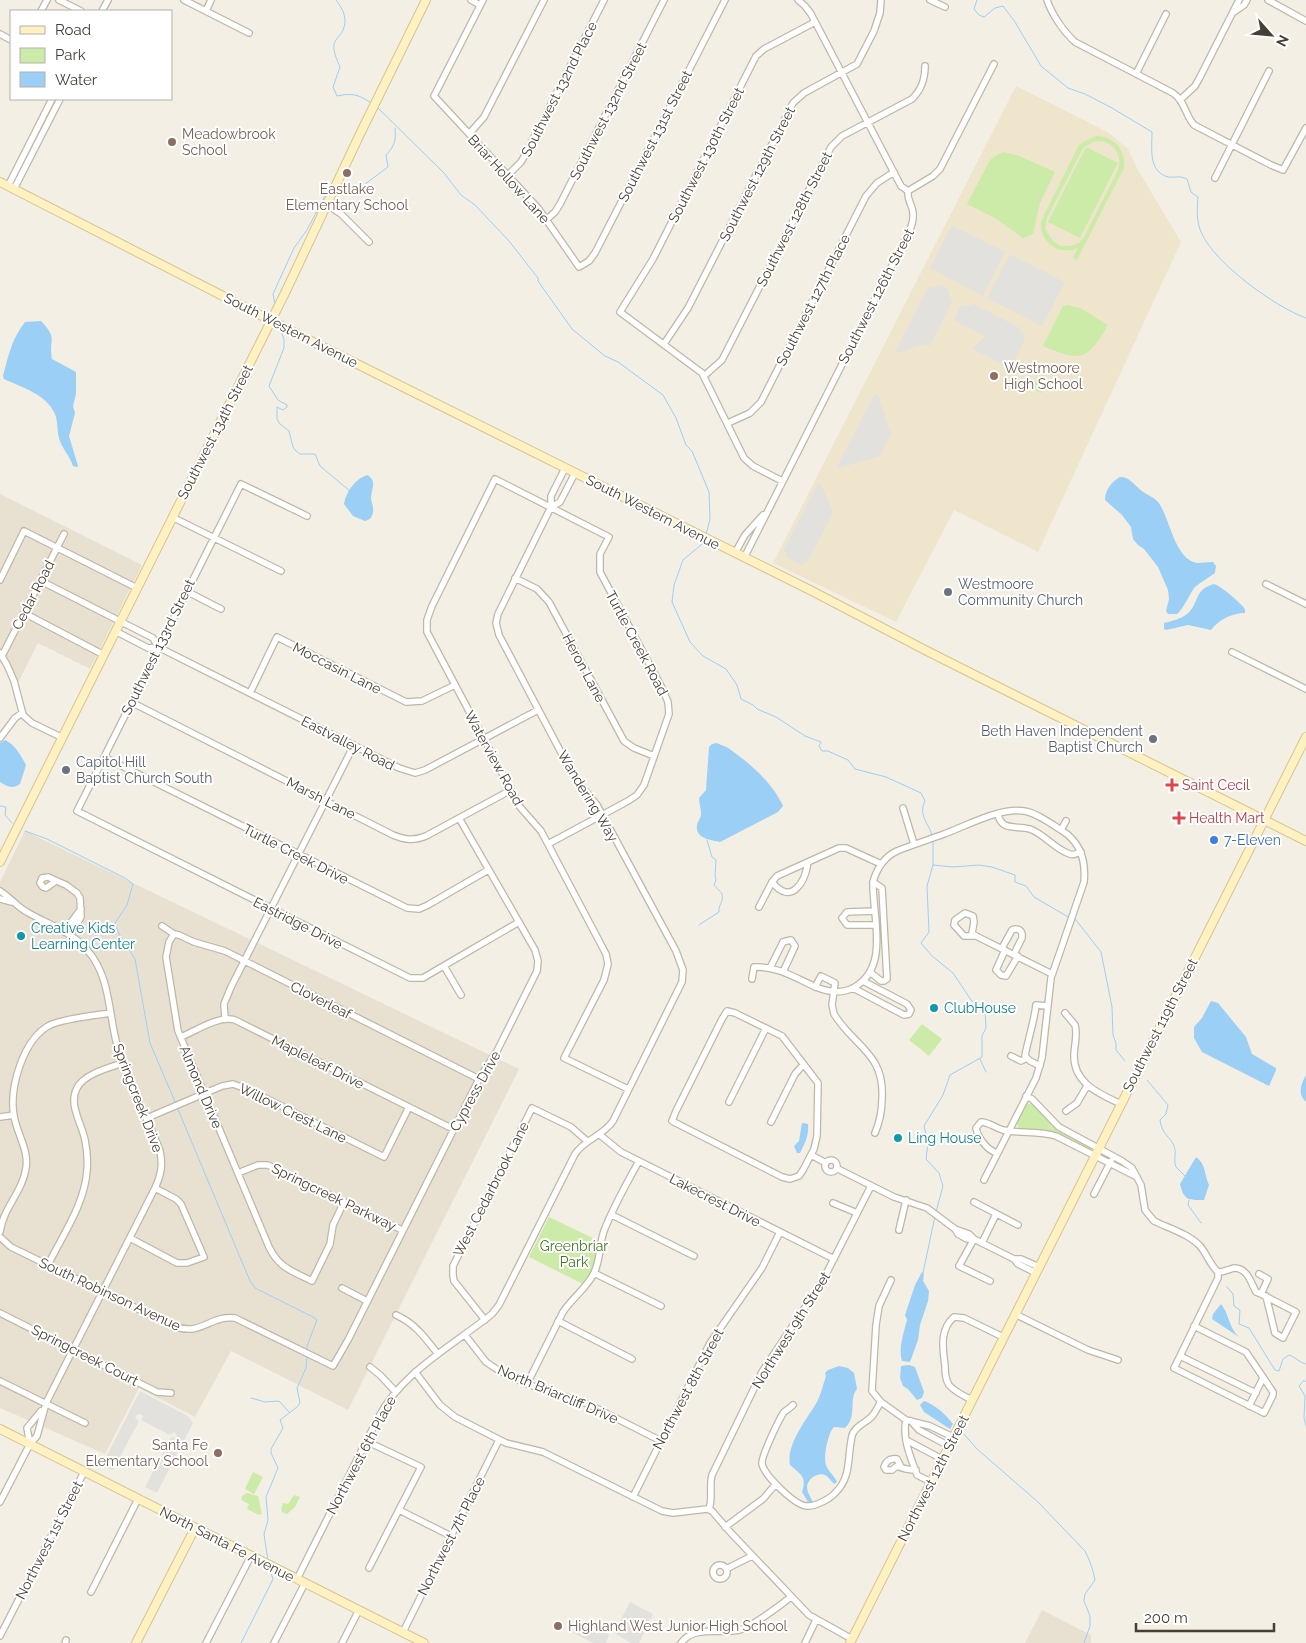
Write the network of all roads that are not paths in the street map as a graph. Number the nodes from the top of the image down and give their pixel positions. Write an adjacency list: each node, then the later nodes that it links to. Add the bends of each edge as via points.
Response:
1 (59, 0): 19 (street)
2 (184, 0): 20 (street)
3 (211, 0): 20 (street)
4 (426, 0): 45 (main road, Southwest 134th Street)
5 (471, 0): 17 (street)
6 (544, 0): 38 (street, via 484,117)
7 (604, 0): 41 (street, Southwest 132nd Place, via 525,155)
8 (664, 0): 46 (street, Southwest 132nd Street, via 560,204)
9 (725, 0): 48 (street, Southwest 131st Street, via 595,253)
10 (798, 0): 24 (street)
11 (881, 0): 29 (street, Southwest 129th Street, via 878,22 862,57)
12 (930, 0): 18 (street)
13 (1047, 0): 30 (street, via 1075,42)
14 (1238, 0): 21 (street)
15 (1247, 0): 21 (street)
16 (1268, 0): 23 (street)
17 (481, 2): 38 (street, Briar Hollow Lane, via 434,96)
18 (945, 7)
19 (79, 10)
20 (206, 11): 25 (street)
21 (1234, 12): 31 (street, via 1197,82)
22 (1166, 14): 30 (street)
23 (1306, 21)
24 (815, 22): 29 (street); 50 (street, Southwest 130th Street, via 756,56 653,259 620,312)
25 (249, 33)
26 (994, 64): 44 (street, via 940,169)
27 (925, 66): 35 (street, Southwest 128th Street, via 925,79 915,97)
28 (1269, 72): 39 (street)
29 (842, 73): 35 (street); 50 (street, Southwest 129th Street, via 804,93 793,103 688,308)
30 (1136, 74): 31 (street)
31 (1181, 99): 39 (street, via 1194,125)
32 (51, 100): 34 (street)
33 (60, 100): 36 (street)
34 (40, 121): 36 (street); 43 (street)
35 (868, 124): 40 (street); 51 (street, Southwest 128th Street, via 837,140 831,147 722,360)
36 (47, 125): 43 (street)
37 (1306, 128): 39 (street, via 1283,170)
38 (469, 134): 41 (street, Briar Hollow Lane)
39 (1232, 144): 42 (street)
40 (894, 172): 44 (street, via 901,186); 52 (street, Southwest 127th Place, via 877,183 866,196 761,402 750,413)
41 (508, 175): 46 (street, Briar Hollow Lane)
42 (1215, 178)
43 (7, 186): 49 (main road, South Western Avenue)
44 (908, 191): 55 (street, Southwest 126th Street, via 913,218 908,234)
45 (326, 204): 47 (street); 49 (main road, Southwest 134th Street)
46 (547, 219): 48 (street, Briar Hollow Lane)
47 (369, 242)
48 (579, 267)
49 (272, 321): 53 (main road, South Western Avenue); 59 (main road, Southwest 134th Street)
50 (664, 344): 51 (street)
51 (704, 376): 52 (street)
52 (728, 423): 55 (street, via 747,461)
53 (565, 468): 54 (main road, South Western Avenue); 56 (street, Wandering Way, via 551,496)
54 (575, 473): 56 (street, Wandering Way, via 560,502); 63 (main road, South Western Avenue)
55 (782, 481): 57 (street, Southwest 126th Street)
56 (551, 508): 66 (street, Wandering Way); 81 (street, Waterview Road, via 495,479 427,620 427,632); 92 (street, Turtle Creek Road, via 609,537 600,554 600,572 668,702 669,714)
57 (766, 512): 63 (street, Southwest 126th Street, via 745,535); 64 (street, Southwest 126th Street)
58 (307, 516): 61 (street, Southwest 133rd Street, via 241,484)
59 (172, 517): 61 (street); 70 (main road, Southwest 134th Street)
60 (64, 534): 62 (street, Cedar Road)
61 (213, 537): 65 (street); 71 (street, Southwest 133rd Street)
62 (58, 547): 67 (street, via 24,531); 68 (street, Cedar Road); 70 (street)
63 (735, 553): 64 (main road, South Western Avenue)
64 (744, 558): 101 (main road, South Western Avenue)
65 (281, 571)
66 (516, 578): 85 (street, Wandering Way, via 498,614 496,627); 92 (street, Heron Lane, via 537,589 549,602 624,741)
67 (0, 580)
68 (41, 581): 74 (street, Cedar Road); 75 (street, Eastvalley Road)
69 (1266, 584): 72 (street)
70 (137, 588): 75 (main road, Southwest 134th Street)
71 (186, 592): 73 (street); 77 (street, Southwest 133rd Street)
72 (1306, 604)
73 (221, 609)
74 (24, 613): 79 (street, Cedar Road); 80 (street)
75 (120, 622): 76 (main road, Southwest 134th Street); 77 (street, Eastvalley Road, via 153,638)
76 (115, 631): 77 (street, Eastvalley Road, via 148,648); 80 (main road, Southwest 134th Street)
77 (158, 647): 83 (street, Eastvalley Road); 84 (street, Southwest 133rd Street)
78 (1232, 652): 82 (street)
79 (1, 655): 86 (street, via 14,681)
80 (104, 655): 89 (main road, Southwest 134th Street)
81 (455, 685): 83 (street, Moccasin Lane, via 422,701 406,702 277,637); 90 (street, Waterview Road)
82 (1306, 690)
83 (250, 693): 91 (street, Eastvalley Road)
84 (131, 702): 93 (street, Southwest 133rd Street); 95 (street, Marsh Lane)
85 (538, 710): 90 (street, Eastvalley Road); 99 (street, Wandering Way, via 574,777)
86 (22, 713): 88 (street); 89 (street, via 32,723)
87 (1306, 737): 101 (main road, Southwest 119th Street)
88 (0, 738)
89 (62, 738): 109 (main road, Southwest 134th Street)
90 (484, 739): 91 (street, Eastvalley Road, via 415,773); 94 (street, Waterview Road)
91 (354, 745): 95 (street)
92 (654, 756): 99 (street, Turtle Creek Road, via 640,792)
93 (104, 757): 97 (street, Southwest 133rd Street); 108 (street, Turtle Creek Drive)
94 (511, 790): 100 (street, Marsh Lane); 105 (street, Waterview Road)
95 (326, 800): 100 (street, Marsh Lane, via 393,835 410,840); 108 (street)
96 (902, 808): 106 (street)
97 (77, 811): 120 (street, Eastridge Drive)
98 (998, 814): 103 (street, via 1028,812); 106 (street); 107 (street, via 1001,822 1010,827 1033,830 1072,855)
99 (602, 815): 105 (street, Turtle Creek Road); 155 (street, Wandering Way, via 676,951 683,970 680,985)
100 (459, 818): 112 (street, Cypress Drive)
101 (1264, 820): 104 (main road, South Western Avenue); 159 (main road, Southwest 119th Street)
102 (1066, 821): 103 (street)
103 (1061, 830): 107 (street)
104 (1306, 841)
105 (548, 844): 155 (street, Waterview Road, via 604,949 608,964 604,980 564,1058)
106 (914, 844): 111 (street, via 892,854)
107 (1081, 852): 135 (street, via 1084,882)
108 (299, 855): 112 (street, Turtle Creek Drive, via 410,909 428,905); 120 (street)
109 (0, 862)
110 (808, 862): 111 (street, via 842,847); 114 (street, via 777,876); 114 (street, via 805,874 793,892 786,892)
111 (881, 864): 115 (street)
112 (488, 870): 122 (street, Cypress Drive)
113 (56, 881): 125 (street, via 66,885 80,898 82,913 79,922)
114 (772, 882): 119 (street)
115 (873, 882): 121 (street); 134 (street, via 883,891 887,979 881,981)
116 (0, 891): 118 (street, Springcreek Drive)
117 (0, 899): 118 (street, Springcreek Drive)
118 (14, 903): 125 (street, Springcreek Drive)
119 (759, 907)
120 (271, 909): 130 (street); 131 (street, Eastridge Drive, via 410,978 423,978)
121 (875, 911): 123 (street); 123 (street, via 847,912 842,918 847,925)
122 (519, 922): 131 (street, Eastridge Drive); 153 (street, Cypress Drive, via 537,954 537,971 497,1051)
123 (876, 924): 134 (street, via 876,958)
124 (162, 926): 126 (street, Cloverleaf)
125 (67, 933): 143 (street, Springcreek Drive, via 85,947 100,969)
126 (174, 934): 130 (street, Cloverleaf, via 219,948); 147 (street, Almond Drive, via 166,957 176,1025)
127 (976, 936): 127 (street, via 972,933 973,916 965,913 955,920 954,925 964,936); 128 (street)
128 (1004, 949): 129 (street); 129 (street, via 1012,930 1020,930 1022,936); 129 (street, via 996,970 1001,976 1009,973)
129 (1016, 955): 135 (street)
130 (244, 961): 145 (street, via 226,999); 153 (street, Cloverleaf)
131 (444, 966): 141 (street)
132 (770, 968): 133 (street); 133 (street, via 783,942 791,940 795,946); 136 (street, via 754,967)
133 (783, 972): 138 (street)
134 (870, 972): 137 (street)
135 (1052, 974): 142 (street)
136 (752, 979)
137 (863, 981): 139 (street); 139 (street, via 907,1004 909,1014 904,1015)
138 (815, 986): 140 (street); 140 (street, via 821,976 835,983)
139 (853, 988): 140 (street)
140 (834, 992): 168 (street, via 834,1014 873,1059 881,1076 881,1119)
141 (462, 995)
142 (1047, 1006): 149 (street, via 1036,1005); 152 (street)
143 (110, 1013): 150 (street, Springcreek Drive); 162 (street, via 56,1023 37,1035 17,1073 12,1098)
144 (1065, 1013): 154 (street, via 1075,1025 1074,1058 1080,1078)
145 (225, 1019): 147 (street); 160 (street, Mapleleaf Drive, via 239,1022)
146 (766, 1028): 151 (street, via 786,1040); 158 (street); 173 (street, via 727,1011 672,1121 786,1178 798,1176)
147 (181, 1038): 156 (street, Almond Drive)
148 (1011, 1056): 149 (street, via 1021,1061)
149 (1026, 1058): 152 (street)
150 (123, 1063): 164 (street, Springcreek Drive); 202 (street, via 86,1078 76,1090 74,1103 85,1139 87,1172 81,1198)
151 (803, 1065): 165 (street, via 795,1074); 173 (street, via 817,1080 819,1089 817,1136)
152 (1040, 1066): 157 (street)
153 (479, 1079): 166 (street, Cypress Drive)
154 (1087, 1086): 159 (street); 161 (street, via 1077,1103)
155 (628, 1088): 169 (street, Wandering Way, via 609,1126)
156 (204, 1093): 160 (street, Willow Crest Lane, via 228,1084 239,1085 384,1157); 164 (street, Willow Crest Lane); 178 (street, Almond Drive)
157 (1026, 1096): 167 (street); 171 (street, via 1059,1127)
158 (730, 1102)
159 (1121, 1104): 171 (main road, Southwest 119th Street)
160 (409, 1108): 166 (street, Mapleleaf Drive)
161 (1066, 1111)
162 (14, 1115): 163 (street); 194 (street, via 26,1153 26,1168)
163 (0, 1117)
164 (146, 1118): 182 (street, Springcreek Drive, via 161,1156 161,1175)
165 (771, 1122)
166 (454, 1129): 192 (street, Cypress Drive)
167 (1008, 1131): 172 (street); 172 (street, via 983,1121 976,1126 977,1134 988,1148); 174 (street, via 1053,1135)
168 (876, 1133)
169 (600, 1135): 170 (street); 176 (street, Lakecrest Drive, via 616,1149)
170 (586, 1141): 217 (street, Northwest 6th Place, via 575,1154 499,1305); 217 (street, West Cedarbrook Lane, via 571,1128 532,1108 453,1266 456,1284)
171 (1099, 1148): 174 (main road, Southwest 119th Street); 175 (street)
172 (997, 1153): 180 (street)
173 (811, 1155): 181 (street, via 826,1163 833,1160 838,1169)
174 (1095, 1156): 177 (street); 203 (main road, Southwest 119th Street)
175 (1114, 1157): 177 (street); 179 (street, via 1132,1168)
176 (639, 1161): 190 (street); 195 (street, Lakecrest Drive)
177 (1110, 1163): 179 (street); 183 (street)
178 (238, 1173): 185 (street, Springcreek Parkway, via 258,1165 268,1165); 185 (street, Almond Drive, via 277,1261 312,1281 330,1244 333,1224)
179 (1137, 1176): 204 (street, via 1145,1210 1154,1221 1192,1240)
180 (984, 1180)
181 (871, 1186): 184 (street); 188 (street, Northwest 9th Street)
182 (155, 1188): 197 (street, Springcreek Drive); 197 (street, via 181,1204 204,1257 187,1263 177,1262)
183 (1094, 1194)
184 (906, 1200): 193 (street); 198 (street, via 927,1208 955,1228 958,1234)
185 (344, 1202): 192 (street, Springcreek Parkway)
186 (974, 1202): 189 (street)
187 (833, 1203): 188 (street)
188 (857, 1214): 201 (street, Northwest 9th Street)
189 (996, 1214): 191 (street); 199 (street)
190 (612, 1215): 200 (street); 205 (street, via 604,1232)
191 (1018, 1225)
192 (402, 1230): 212 (street, Cypress Drive)
193 (899, 1230)
194 (0, 1232)
195 (780, 1232): 201 (street, Lakecrest Drive); 248 (street, Northwest 8th Street, via 762,1268 710,1344)
196 (0, 1237): 202 (street, South Robinson Avenue, via 11,1247)
197 (130, 1238): 210 (street, Springcreek Drive)
198 (974, 1239): 199 (street); 208 (street, via 959,1266)
199 (982, 1243): 203 (street, via 1014,1259 1021,1259)
200 (694, 1256)
201 (834, 1259): 260 (street, Northwest 9th Street, via 814,1297 762,1372 712,1475)
202 (48, 1265): 210 (street, South Robinson Avenue)
203 (1037, 1270): 215 (main road, Southwest 119th Street)
204 (1218, 1272): 211 (street, via 1233,1268 1243,1270 1256,1292); 219 (street)
205 (594, 1273): 213 (street); 218 (street)
206 (1259, 1274): 211 (street, via 1268,1279)
207 (891, 1280): 237 (street, via 879,1306 876,1325 872,1391)
208 (990, 1281)
209 (342, 1288): 212 (street)
210 (103, 1291): 222 (street, Springcreek Drive); 227 (street, South Robinson Avenue, via 178,1328 192,1330 220,1319 235,1318)
211 (1263, 1295): 211 (street, via 1275,1333 1283,1338 1296,1312)
212 (367, 1301): 227 (street, Cypress Drive)
213 (661, 1306)
214 (0, 1313): 222 (street, Springcreek Court)
215 (1015, 1314): 221 (main road, Northwest 12th Street); 226 (street, via 1088,1350)
216 (396, 1315): 223 (street, via 416,1327)
217 (485, 1320): 220 (street, Northwest 6th Place)
218 (558, 1321): 225 (street); 232 (street)
219 (1194, 1326): 224 (street); 230 (street, via 1246,1352)
220 (465, 1335): 223 (street, Northwest 6th Place); 232 (street, North Briarcliff Drive, via 488,1364)
221 (1003, 1337): 236 (main road, Northwest 12th Street); 236 (street, via 964,1318 954,1317 943,1335 946,1380 951,1387)
222 (74, 1350): 235 (street, Springcreek Court, via 157,1392); 238 (street, Springcreek Drive)
223 (438, 1354): 229 (street, Northwest 6th Place)
224 (1180, 1356): 234 (street); 240 (street, via 1174,1368)
225 (632, 1359)
226 (1118, 1360)
227 (333, 1366)
228 (370, 1367): 233 (street)
229 (415, 1372): 233 (street, Northwest 6th Place); 245 (street, via 444,1410)
230 (1263, 1378): 234 (street); 240 (street, via 1273,1395 1264,1413)
231 (0, 1381): 238 (street)
232 (527, 1384): 248 (street, North Briarcliff Drive, via 588,1404)
233 (395, 1391): 247 (street, Northwest 6th Place)
234 (1256, 1392): 240 (street)
235 (171, 1393)
236 (973, 1398): 244 (main road, Northwest 12th Street)
237 (881, 1402): 241 (street); 256 (street, via 852,1435 848,1474 833,1496 804,1506)
238 (46, 1404): 242 (street); 249 (street, Springcreek Drive, via 37,1436); 249 (street, Springcreek Drive, via 27,1428)
239 (794, 1405): 256 (street, via 785,1412 762,1459)
240 (1249, 1406)
241 (909, 1420): 244 (street); 246 (street, via 904,1427); 250 (street, via 919,1430)
242 (85, 1423)
243 (0, 1429): 249 (main road, North Santa Fe Avenue)
244 (954, 1437): 250 (main road, Northwest 12th Street)
245 (499, 1440): 257 (street, via 543,1452); 264 (street, Northwest 7th Place)
246 (906, 1440): 251 (street); 253 (street)
247 (366, 1441): 261 (street, via 421,1467); 269 (street, Northwest 6th Place)
248 (661, 1441): 257 (street, Northwest 8th Street)
249 (30, 1444): 254 (main road, North Santa Fe Avenue); 259 (street)
250 (948, 1446): 251 (main road, Northwest 12th Street)
251 (942, 1459): 255 (main road, Northwest 12th Street)
252 (901, 1467): 253 (street)
253 (916, 1470): 255 (street)
254 (84, 1472): 258 (main road, North Santa Fe Avenue); 276 (street, Northwest 1st Street)
255 (930, 1482): 278 (main road, Northwest 12th Street)
256 (775, 1485): 262 (street, via 763,1499)
257 (633, 1497): 260 (street, via 666,1512)
258 (138, 1499): 263 (main road, North Santa Fe Avenue); 271 (street)
259 (0, 1502)
260 (709, 1509): 262 (street)
261 (399, 1510): 264 (street); 267 (street)
262 (725, 1527): 266 (street)
263 (195, 1528): 265 (main road, North Santa Fe Avenue); 279 (main road)
264 (451, 1536): 275 (street, Northwest 7th Place)
265 (251, 1556): 269 (main road, North Santa Fe Avenue); 280 (street)
266 (752, 1556): 268 (street); 272 (street)
267 (369, 1568)
268 (726, 1569)
269 (297, 1579): 270 (main road, North Santa Fe Avenue)
270 (305, 1583): 273 (main road, North Santa Fe Avenue); 281 (street)
271 (91, 1592)
272 (791, 1597): 274 (street); 284 (street, via 742,1629 696,1632)
273 (359, 1610): 275 (main road, North Santa Fe Avenue); 282 (street)
274 (816, 1620): 278 (street); 285 (street)
275 (403, 1632): 277 (main road, North Santa Fe Avenue)
276 (0, 1636)
277 (412, 1640): 283 (main road, North Santa Fe Avenue)
278 (851, 1641)
279 (136, 1643)
280 (206, 1643)
281 (274, 1643)
282 (342, 1643)
283 (424, 1643)
284 (681, 1643)
285 (805, 1643)

